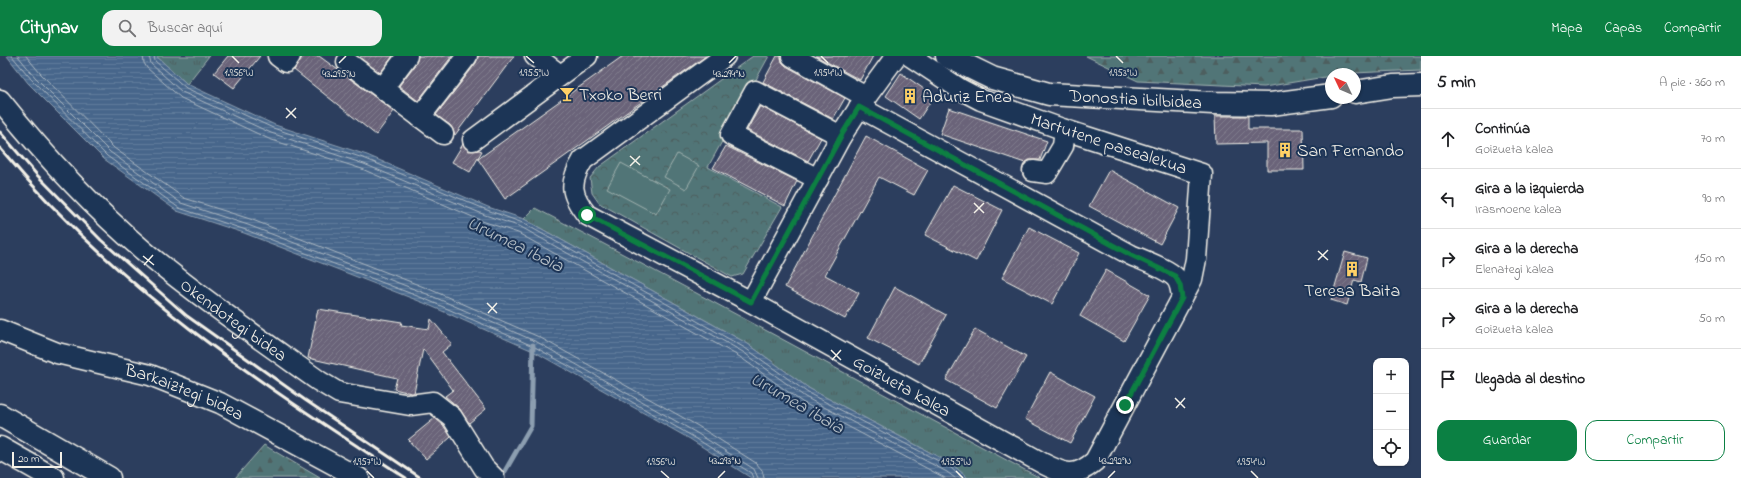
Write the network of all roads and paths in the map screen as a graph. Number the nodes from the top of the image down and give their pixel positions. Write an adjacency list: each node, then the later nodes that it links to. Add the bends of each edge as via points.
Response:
1 (407, 56): 13 (street)
2 (468, 56): 18 (street)
3 (535, 56): 11 (street)
4 (587, 56): 11 (street)
5 (725, 56): 27 (street, Goizueta kalea, via 583,160 574,175 574,191 576,202 587,215 602,225)
6 (792, 56): 17 (street)
7 (896, 56): 17 (street)
8 (910, 56): 19 (street, Martutene pasealekua, via 981,100)
9 (946, 56): 15 (main road, Donostia ibilbidea, via 992,78 1049,94 1271,104)
10 (346, 58): 13 (street)
11 (560, 76): 22 (street)
12 (1421, 85): 14 (main road)
13 (383, 88): 18 (street)
14 (1361, 91)
15 (1325, 97)
16 (0, 100): 31 (street, Okendotegi bidea, via 39,149 70,182 144,250 192,289 339,393 410,405 433,402 452,416)
17 (862, 102): 21 (street); 26 (street, via 1131,255 1175,276 1180,285)
18 (420, 118): 20 (street)
19 (1065, 130): 23 (street, via 1063,146 1047,173); 24 (street, Martutene pasealekua)
20 (443, 134)
21 (841, 136): 25 (street); 25 (street, via 755,91 731,135)
22 (473, 140)
23 (1033, 171)
24 (1202, 174): 26 (street, Goizueta kalea, via 1196,259 1192,279)
25 (818, 179): 27 (street)
26 (1182, 298): 27 (street, Goizueta kalea, via 1095,461 1084,470 1073,474 1061,472 1044,464)
27 (751, 302)
28 (0, 330): 34 (street, Barkaiztegi bidea, via 57,354 150,375 220,403)
29 (0, 415): 33 (main road)
30 (0, 448): 32 (main road)
31 (489, 473)
32 (53, 478)
33 (109, 478)
34 (358, 478)

